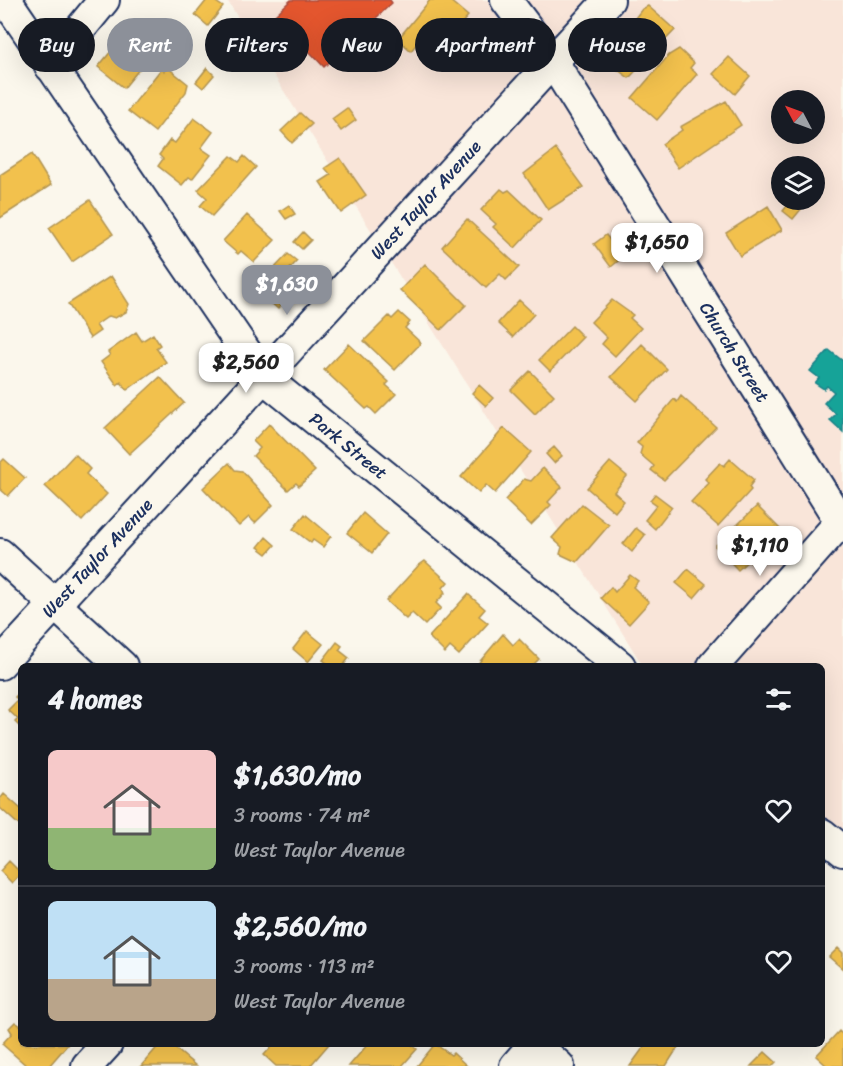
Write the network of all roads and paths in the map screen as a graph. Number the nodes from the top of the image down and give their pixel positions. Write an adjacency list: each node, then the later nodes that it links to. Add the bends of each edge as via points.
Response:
1 (6, 0): 5 (street, Park Street)
2 (104, 0): 6 (street)
3 (506, 0): 7 (street, Church Street)
4 (609, 0): 8 (street, West Taylor Avenue)
5 (18, 18)
6 (89, 18)
7 (519, 18)
8 (556, 58)
9 (556, 68): 13 (street, Church Street)
10 (54, 72): 12 (street, Park Street)
11 (543, 72): 12 (street, West Taylor Avenue)
12 (263, 377): 15 (street, West Taylor Avenue); 17 (street, Park Street)
13 (842, 522): 18 (street)
14 (0, 554): 15 (street)
15 (55, 603): 16 (street); 19 (street, West Taylor Avenue)
16 (119, 663)
17 (616, 663)
18 (716, 663)
19 (0, 664)
20 (825, 837): 21 (street)
21 (843, 852)
22 (103, 1047): 25 (street)
23 (531, 1047): 26 (street)
24 (537, 1047): 27 (street)
25 (87, 1066)
26 (515, 1066)
27 (559, 1066)

